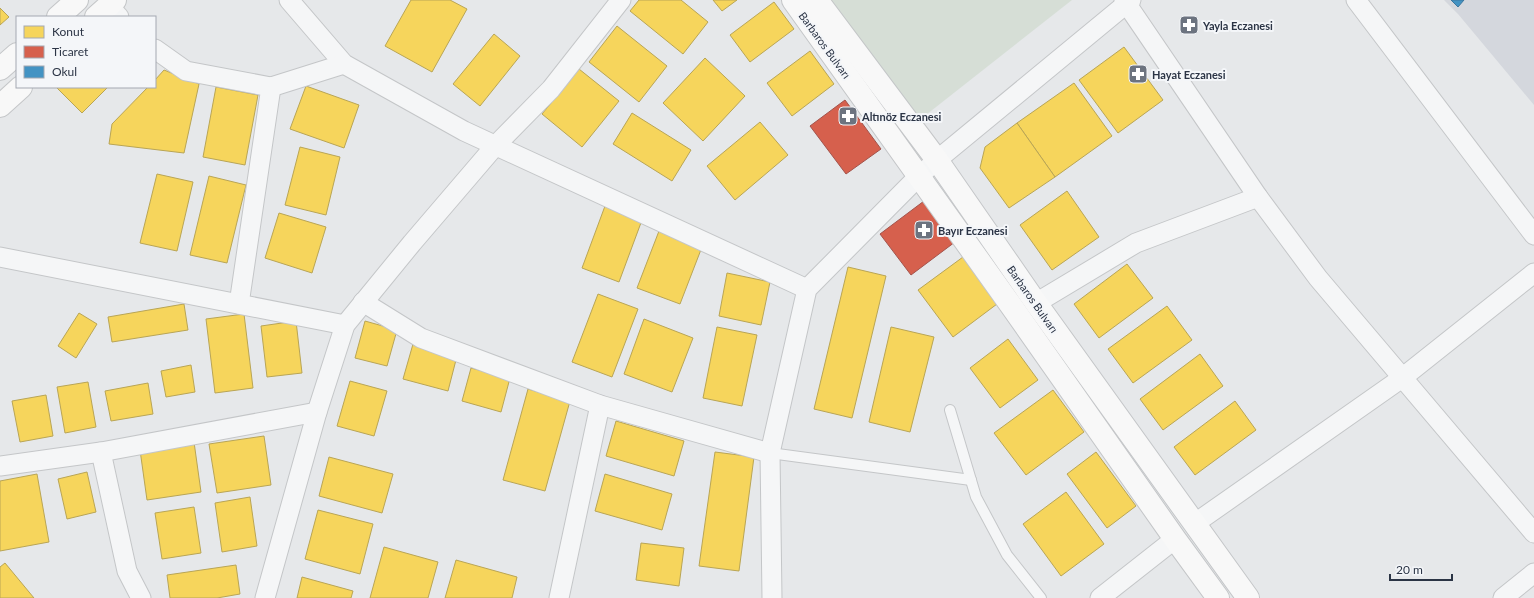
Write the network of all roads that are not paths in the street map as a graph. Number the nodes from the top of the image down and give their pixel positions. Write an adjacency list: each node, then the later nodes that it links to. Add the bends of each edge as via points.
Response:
1 (77, 0): 8 (street)
2 (621, 0): 16 (street, via 551,89)
3 (793, 0): 18 (street, Barbaros Bulvarı)
4 (817, 0): 17 (street, Barbaros Bulvarı)
5 (1356, 0): 20 (street)
6 (1127, 1): 17 (street); 19 (street)
7 (294, 2): 11 (street)
8 (59, 16)
9 (156, 50): 14 (street, via 186,71)
10 (16, 55): 12 (street)
11 (344, 64): 14 (street); 16 (street)
12 (0, 69)
13 (19, 88): 15 (street)
14 (271, 88): 26 (street)
15 (0, 106)
16 (495, 146): 23 (street); 24 (street)
17 (937, 160): 18 (street); 25 (street, Barbaros Bulvarı)
18 (918, 177): 23 (street); 38 (street, Barbaros Bulvarı)
19 (1258, 197): 25 (street, via 1136,243); 28 (street, via 1318,278)
20 (1534, 235)
21 (1, 260): 26 (street)
22 (1534, 273): 28 (street)
23 (807, 289): 33 (street)
24 (363, 302): 27 (street); 29 (street, via 421,338)
25 (1036, 303): 36 (street, Barbaros Bulvarı)
26 (239, 304): 27 (street)
27 (345, 325): 31 (street)
28 (1402, 378): 36 (street); 37 (street)
29 (600, 405): 33 (street); 42 (street)
30 (950, 410): 35 (lane)
31 (317, 412): 32 (street); 41 (street)
32 (101, 452): 34 (street); 40 (street, via 127,571)
33 (770, 453): 35 (lane); 43 (street)
34 (0, 466)
35 (971, 480): 44 (lane, via 976,497 1007,555)
36 (1194, 524): 47 (street, Barbaros Bulvarı)
37 (1534, 533)
38 (1175, 540): 45 (street); 46 (street, Barbaros Bulvarı)
39 (1534, 573): 48 (street)
40 (141, 598)
41 (265, 598)
42 (559, 598)
43 (772, 598)
44 (1041, 598)
45 (1100, 598)
46 (1218, 598)
47 (1248, 598)
48 (1503, 598)

